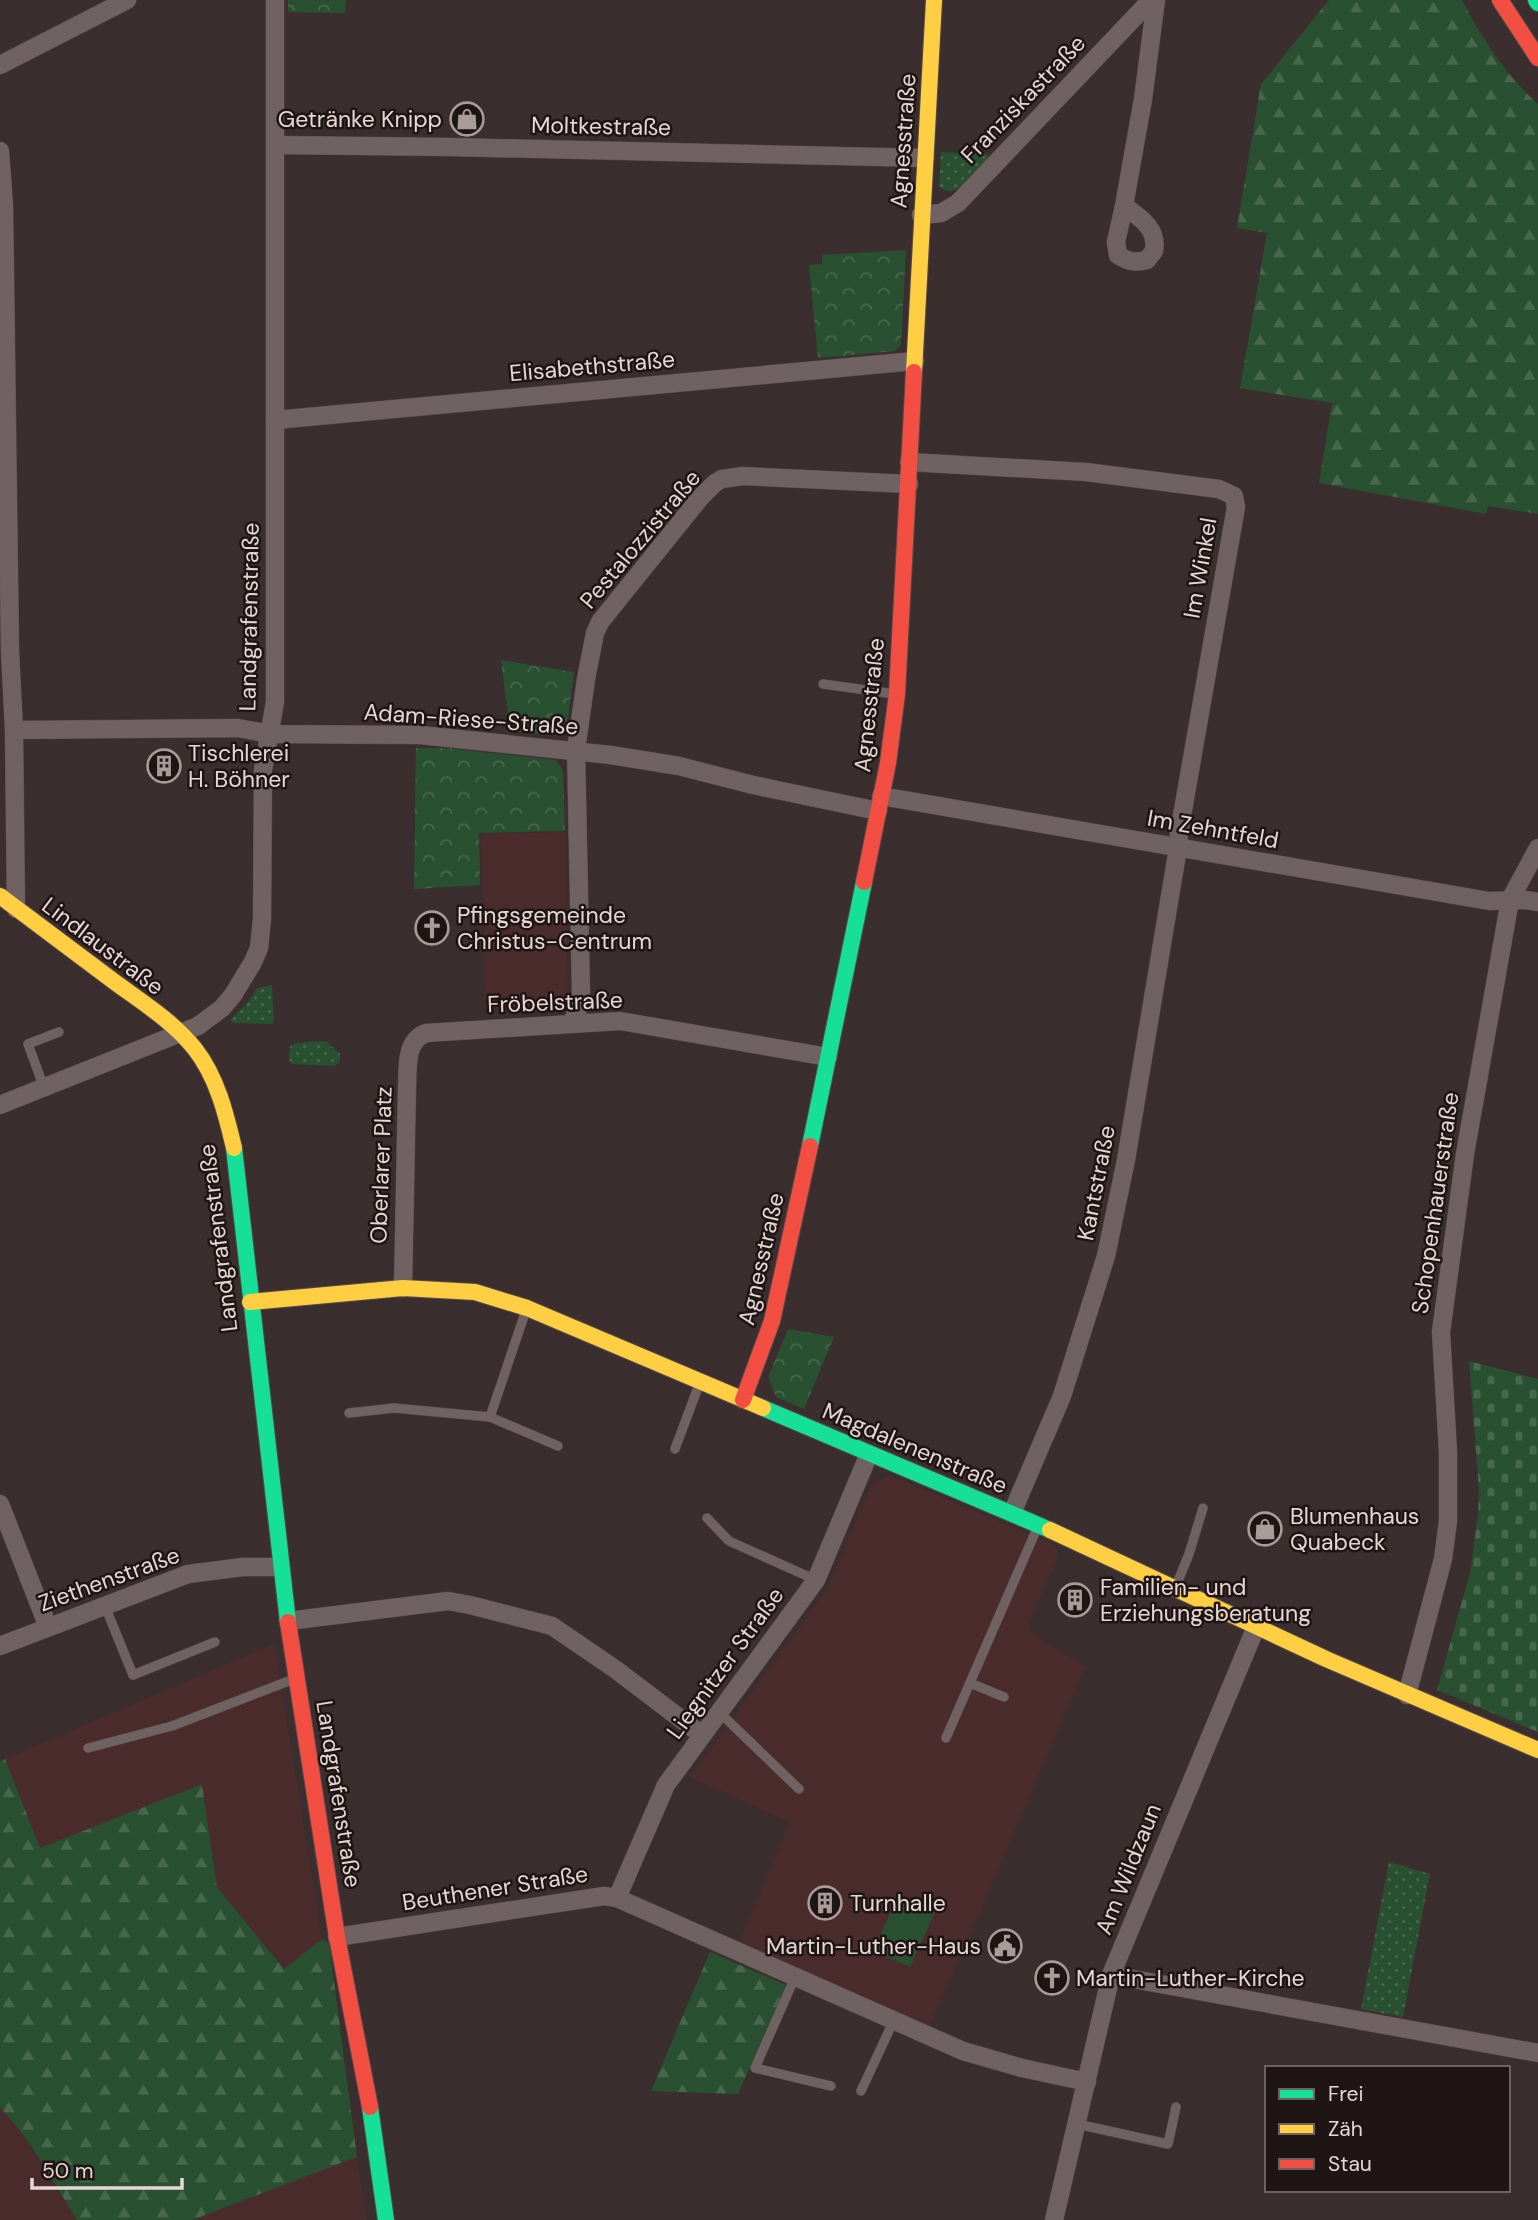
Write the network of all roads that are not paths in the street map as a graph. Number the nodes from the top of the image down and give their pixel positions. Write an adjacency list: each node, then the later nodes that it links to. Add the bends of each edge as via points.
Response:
1 (127, 0): 7 (street)
2 (275, 0): 8 (street, Landgrafenstraße)
3 (934, 0): 10 (main road, Agnesstraße)
4 (1154, 0): 11 (street, Franziskastraße); 12 (street, Franziskastraße, via 958,203 941,213)
5 (1500, 0): 6 (main road)
6 (1538, 58)
7 (0, 65)
8 (277, 145): 10 (street, Moltkestraße); 15 (street, Landgrafenstraße)
9 (0, 152): 13 (street)
10 (925, 158): 12 (main road, Agnesstraße)
11 (1124, 206)
12 (921, 215): 14 (main road, Agnesstraße)
13 (2, 232): 18 (street)
14 (915, 361): 15 (street, Elisabethstraße); 16 (main road, Agnesstraße)
15 (275, 420): 22 (street, Landgrafenstraße, via 275,702)
16 (909, 462): 17 (main road, Agnesstraße); 25 (street, Im Winkel, via 1086,472 1219,489 1234,496 1236,507)
17 (909, 484): 20 (main road, Agnesstraße); 23 (street, Pestalozzistraße, via 743,476 715,483 600,622)
18 (5, 652): 21 (street)
19 (822, 684): 20 (lane)
20 (897, 694): 24 (main road, Agnesstraße)
21 (13, 730): 22 (street, Adam-Riese-Straße, via 238,728); 30 (street)
22 (270, 734): 23 (street, Adam-Riese-Straße, via 420,735); 33 (street, Landgrafenstraße, via 263,770 259,948 222,1008 198,1026)
23 (576, 750): 24 (street, Adam-Riese-Straße, via 678,766 753,785); 31 (street, Pestalozzistraße, via 581,994)
24 (880, 804): 25 (street, Im Zehntfeld); 35 (main road, Agnesstraße)
25 (1178, 848): 28 (street, Im Zehntfeld, via 1489,901); 50 (street, Kantstraße, via 1107,1256 1062,1396)
26 (1538, 849): 28 (street, Schopenhauerstraße)
27 (0, 897): 30 (main road, Lindlaustraße)
28 (1510, 900): 29 (street, Im Zehntfeld); 64 (street, Schopenhauerstraße, via 1443,1299 1448,1521 1443,1559)
29 (1538, 902)
30 (16, 909): 33 (main road, Lindlaustraße)
31 (571, 1024): 34 (street, Fröbelstraße, via 426,1033); 35 (street, Fröbelstraße, via 620,1021)
32 (59, 1032): 36 (lane, via 28,1044)
33 (178, 1032): 36 (street); 39 (main road, Landgrafenstraße, via 208,1071 231,1133)
34 (412, 1044): 38 (street, Oberlarer Platz)
35 (828, 1056): 42 (main road, Agnesstraße, via 772,1321)
36 (44, 1088): 37 (street)
37 (0, 1105)
38 (403, 1288): 39 (main road, Magdalenenstraße); 40 (main road, Magdalenenstraße, via 475,1292)
39 (250, 1302): 53 (main road, Landgrafenstraße)
40 (527, 1308): 41 (main road, Magdalenenstraße); 44 (lane)
41 (700, 1382): 42 (main road, Magdalenenstraße); 46 (lane)
42 (743, 1400): 47 (main road, Magdalenenstraße)
43 (349, 1413): 44 (lane, via 394,1408)
44 (490, 1418): 45 (lane)
45 (558, 1446)
46 (675, 1449)
47 (869, 1454): 50 (main road, Magdalenenstraße); 54 (street, Liegnitzer Straße)
48 (0, 1504): 58 (street)
49 (1203, 1508): 55 (lane)
50 (1012, 1513): 52 (main road, Magdalenenstraße)
51 (707, 1518): 54 (lane, via 729,1541)
52 (1039, 1525): 55 (main road, Magdalenenstraße); 63 (lane)
53 (280, 1567): 56 (street, Ziethenstraße, via 188,1574); 57 (main road, Landgrafenstraße)
54 (816, 1580): 66 (street, Liegnitzer Straße)
55 (1175, 1588): 59 (main road, Magdalenenstraße)
56 (105, 1606): 58 (street, Ziethenstraße); 60 (lane, via 133,1675)
57 (288, 1620): 62 (main road, Landgrafenstraße); 67 (street, via 448,1601 552,1626)
58 (48, 1627): 61 (street, Ziethenstraße)
59 (1256, 1627): 64 (main road, Magdalenenstraße); 74 (street, Am Wildzaun)
60 (215, 1642)
61 (0, 1646)
62 (295, 1678): 69 (lane, via 172,1726); 73 (main road, Landgrafenstraße)
63 (970, 1683): 65 (lane); 68 (lane)
64 (1407, 1695): 70 (main road, Magdalenenstraße)
65 (1004, 1698)
66 (719, 1712): 67 (street, Liegnitzer Straße); 71 (lane)
67 (702, 1735): 72 (street, Liegnitzer Straße, via 666,1785)
68 (946, 1738)
69 (88, 1748)
70 (1538, 1750)
71 (799, 1789)
72 (617, 1898): 73 (street, Beuthener Straße, via 604,1896); 75 (street, Beuthener Straße)
73 (337, 1937): 83 (main road, Landgrafenstraße)
74 (1111, 1975): 77 (street); 78 (street, Am Wildzaun)
75 (795, 1977): 76 (street, Beuthener Straße); 79 (lane, via 755,2068)
76 (894, 2021): 78 (street, Beuthener Straße, via 963,2051); 80 (lane)
77 (1538, 2053)
78 (1087, 2082): 82 (street, Am Wildzaun)
79 (831, 2086)
80 (861, 2091)
81 (1175, 2107): 82 (lane, via 1168,2144)
82 (1077, 2123): 84 (street, Am Wildzaun)
83 (386, 2220)
84 (1054, 2220)

